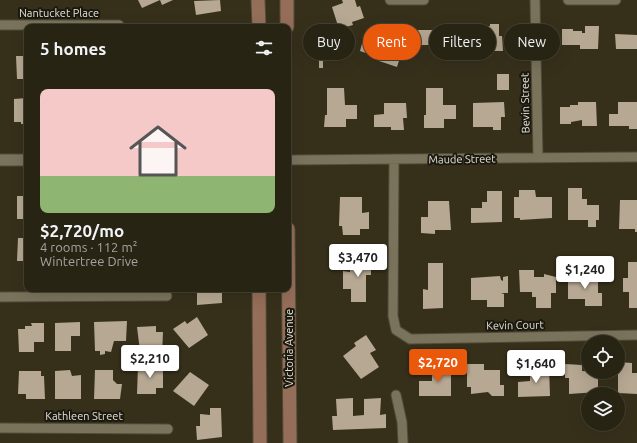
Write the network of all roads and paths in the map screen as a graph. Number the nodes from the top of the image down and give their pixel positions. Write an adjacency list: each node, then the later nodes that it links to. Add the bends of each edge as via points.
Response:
1 (258, 0): 8 (main road)
2 (287, 0): 9 (main road)
3 (390, 0): 4 (street)
4 (424, 0)
5 (535, 0): 13 (street, Bevin Street)
6 (568, 0): 7 (street)
7 (616, 0)
8 (258, 24)
9 (287, 24)
10 (0, 25): 11 (street, Nantucket Place)
11 (24, 25)
12 (637, 157): 13 (street, Maude Street)
13 (538, 158): 17 (street, Maude Street)
14 (0, 160): 15 (street)
15 (24, 160)
16 (291, 160): 17 (street, Maude Street)
17 (394, 160): 22 (street, Kevin Court, via 393,316 396,330 410,339)
18 (259, 292): 26 (main road)
19 (289, 292): 27 (main road, Victoria Avenue)
20 (167, 296): 21 (street)
21 (0, 297)
22 (637, 335)
23 (396, 395): 28 (street, via 402,422)
24 (0, 428): 25 (street, Kathleen Street)
25 (168, 429)
26 (260, 443)
27 (290, 443)
28 (403, 443)

